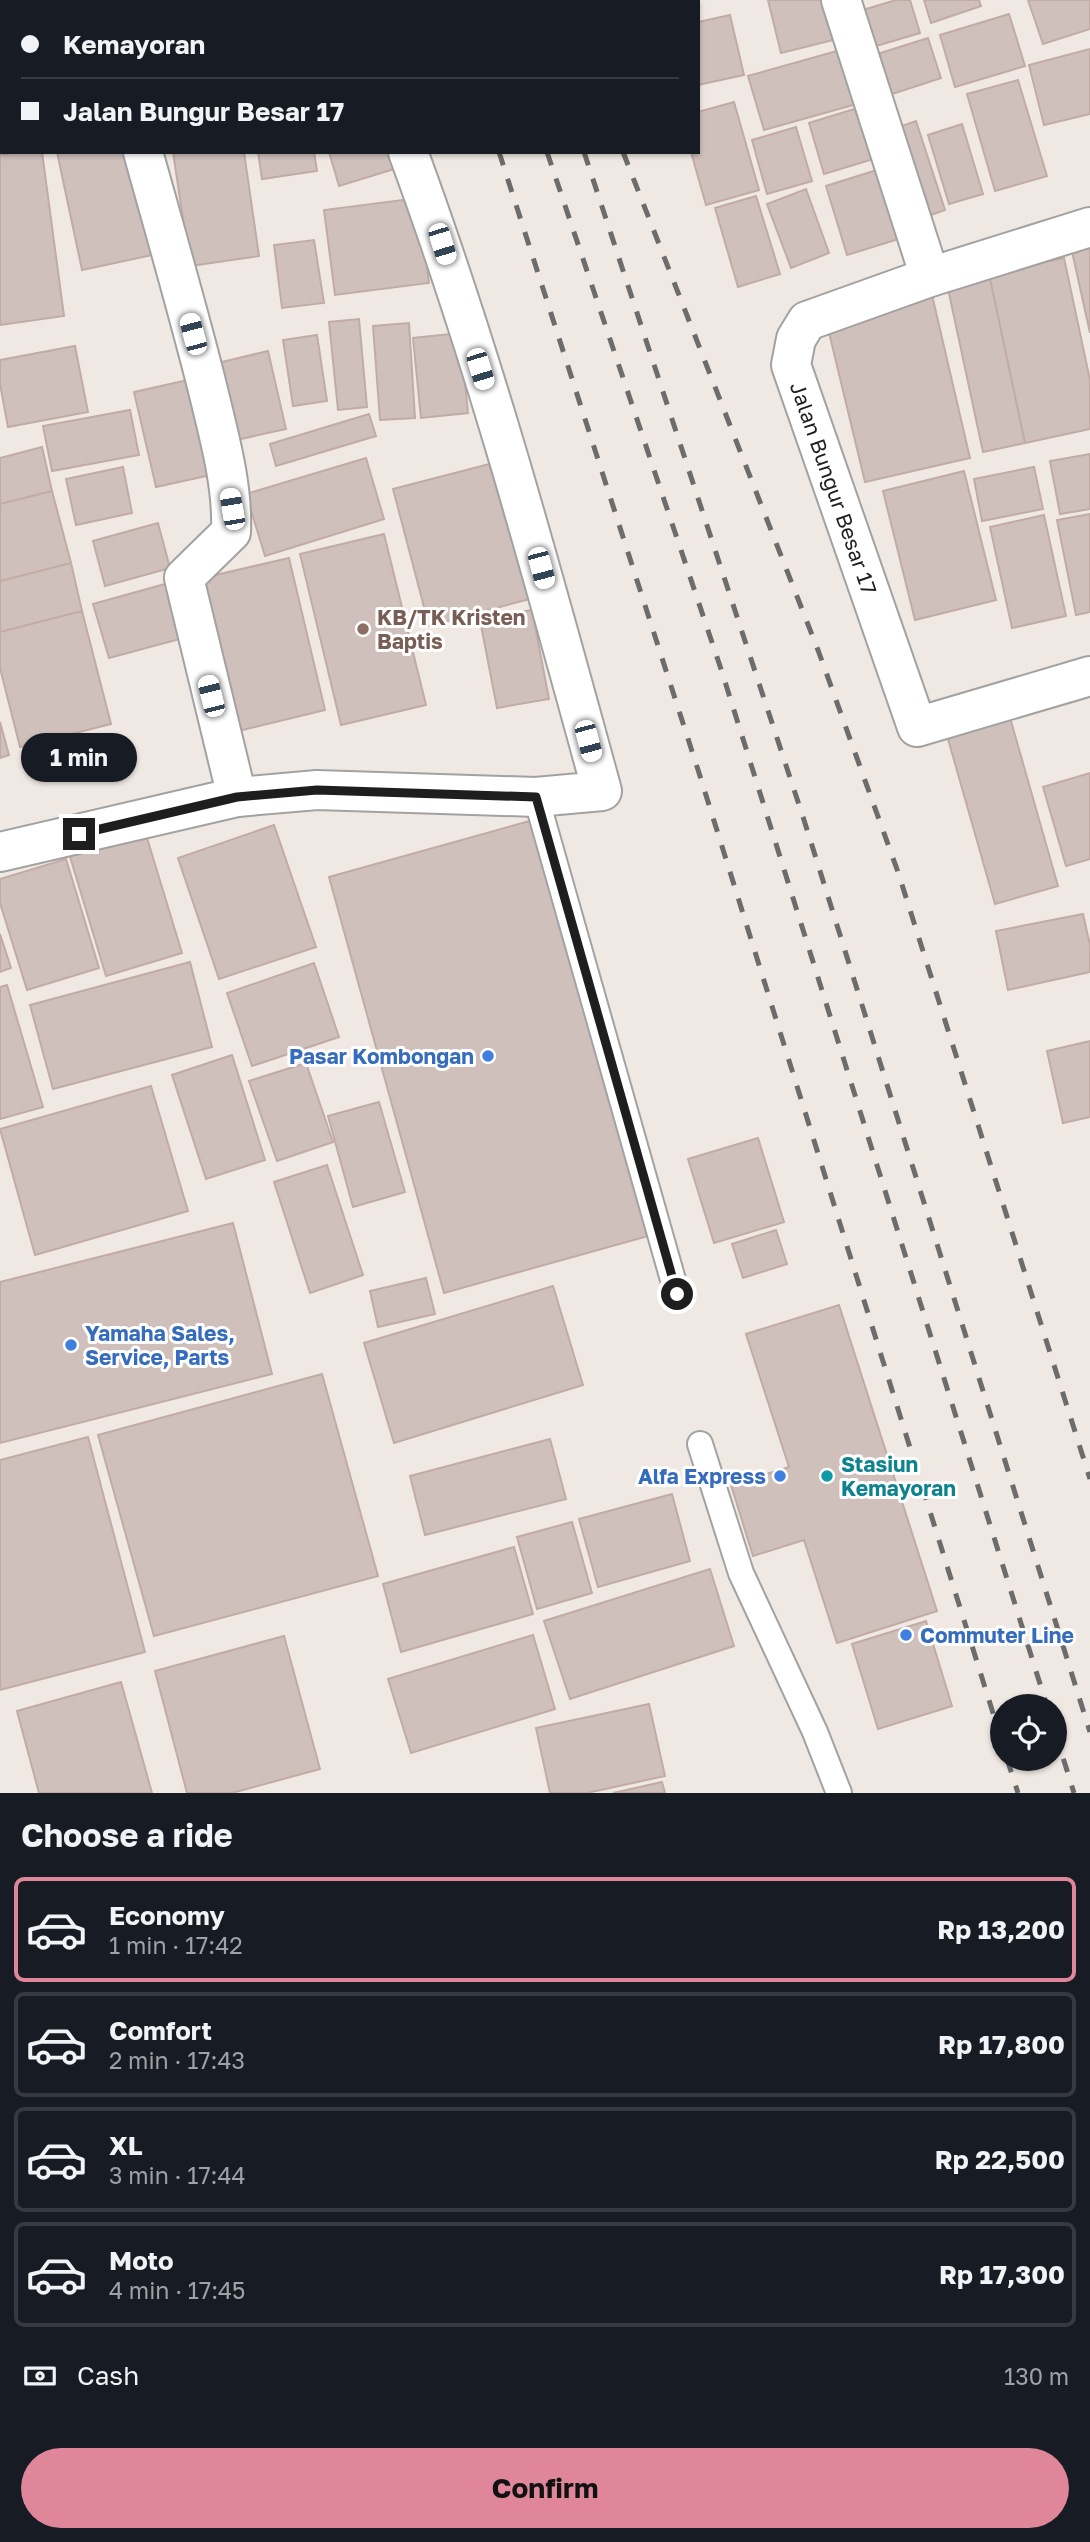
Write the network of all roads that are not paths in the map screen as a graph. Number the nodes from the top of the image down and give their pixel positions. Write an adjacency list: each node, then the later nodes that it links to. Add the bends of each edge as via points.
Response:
1 (841, 0): 5 (street)
2 (144, 154): 7 (street, via 201,360 232,509 231,532 184,578)
3 (409, 154): 8 (street, via 442,244 541,568 602,791)
4 (1090, 227): 5 (street, Jalan Bungur Besar 17)
5 (930, 277): 6 (street, Jalan Bungur Besar 17, via 807,321 796,339 791,365 917,727)
6 (1090, 676)
7 (237, 797): 8 (street, via 317,790); 9 (street)
8 (536, 797): 10 (lane)
9 (0, 852)
10 (677, 1294)
11 (699, 1444): 12 (lane, via 741,1573)
12 (839, 1793)

